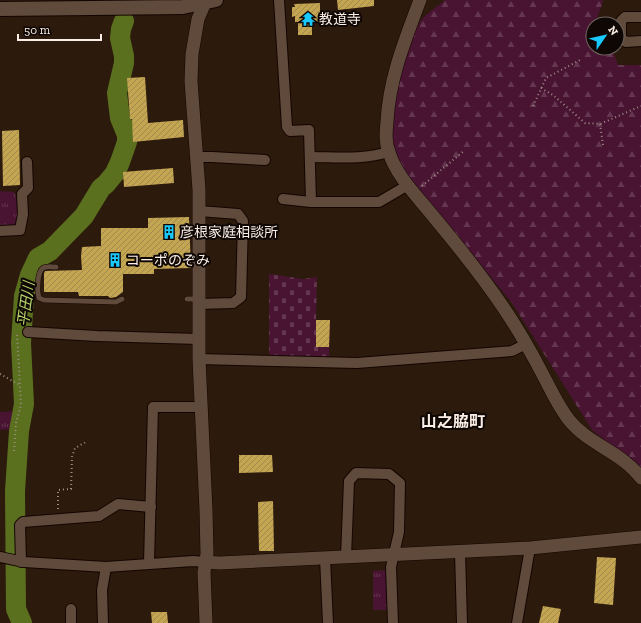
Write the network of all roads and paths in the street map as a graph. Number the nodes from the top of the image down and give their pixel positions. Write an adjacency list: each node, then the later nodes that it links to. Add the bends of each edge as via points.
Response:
1 (279, 0): 17 (street, via 287,127 290,131 309,130)
2 (420, 0): 15 (street, via 391,84 386,124)
3 (209, 1): 4 (main road, via 183,7); 16 (street, via 198,19 192,54 191,81)
4 (14, 4): 5 (main road)
5 (0, 9)
6 (641, 17): 7 (street, via 625,17 621,21 621,38 626,42)
7 (641, 41)
8 (580, 60): 9 (path, via 546,78)
9 (540, 88): 10 (path); 12 (path, via 553,95 585,122)
10 (533, 106)
11 (641, 106): 12 (path)
12 (600, 124): 13 (path)
13 (602, 145)
14 (465, 150): 20 (path)
15 (388, 152): 17 (street, via 354,157); 20 (street, via 394,164)
16 (197, 157): 18 (street); 23 (street)
17 (310, 158): 22 (street)
18 (265, 160)
19 (28, 162): 24 (street, via 28,188 22,194 23,214 20,230)
20 (414, 186): 22 (street, via 379,202); 30 (street, via 479,273)
21 (283, 199): 22 (street)
22 (311, 202)
23 (198, 209): 27 (street); 27 (street, via 238,214 243,222 241,297 233,303)
24 (0, 231)
25 (56, 267): 26 (lane, via 42,269 37,293 39,298 116,302)
26 (122, 299)
27 (195, 301): 29 (street)
28 (23, 331): 29 (street); 36 (path, via 17,336 20,405)
29 (198, 339): 31 (street)
30 (526, 344): 31 (street, via 512,351 357,362); 37 (street, via 569,420 590,440 626,461)
31 (199, 359): 34 (street)
32 (0, 374): 33 (path)
33 (20, 385)
34 (201, 407): 38 (street, via 153,407); 48 (street)
35 (86, 442): 39 (path, via 75,448 72,457 71,489 58,490)
36 (14, 451)
37 (641, 478)
38 (151, 507): 39 (street, via 118,504 99,516); 49 (street)
39 (58, 518): 47 (street, via 23,522 20,525)
40 (641, 537): 41 (street)
41 (530, 548): 42 (street); 58 (street)
42 (460, 552): 43 (street); 57 (street)
43 (394, 555): 45 (street); 45 (street, via 399,532 400,484 389,474 356,473 349,481); 56 (street, via 391,567)
44 (0, 557): 47 (street)
45 (346, 557): 46 (street)
46 (326, 558): 48 (street); 55 (street)
47 (17, 560): 50 (street)
48 (206, 562): 49 (street, via 193,560); 54 (street)
49 (149, 563): 50 (street)
50 (106, 567): 53 (street, via 102,590)
51 (71, 609): 52 (street)
52 (71, 623)
53 (103, 623)
54 (206, 623)
55 (328, 623)
56 (393, 623)
57 (462, 623)
58 (517, 623)

